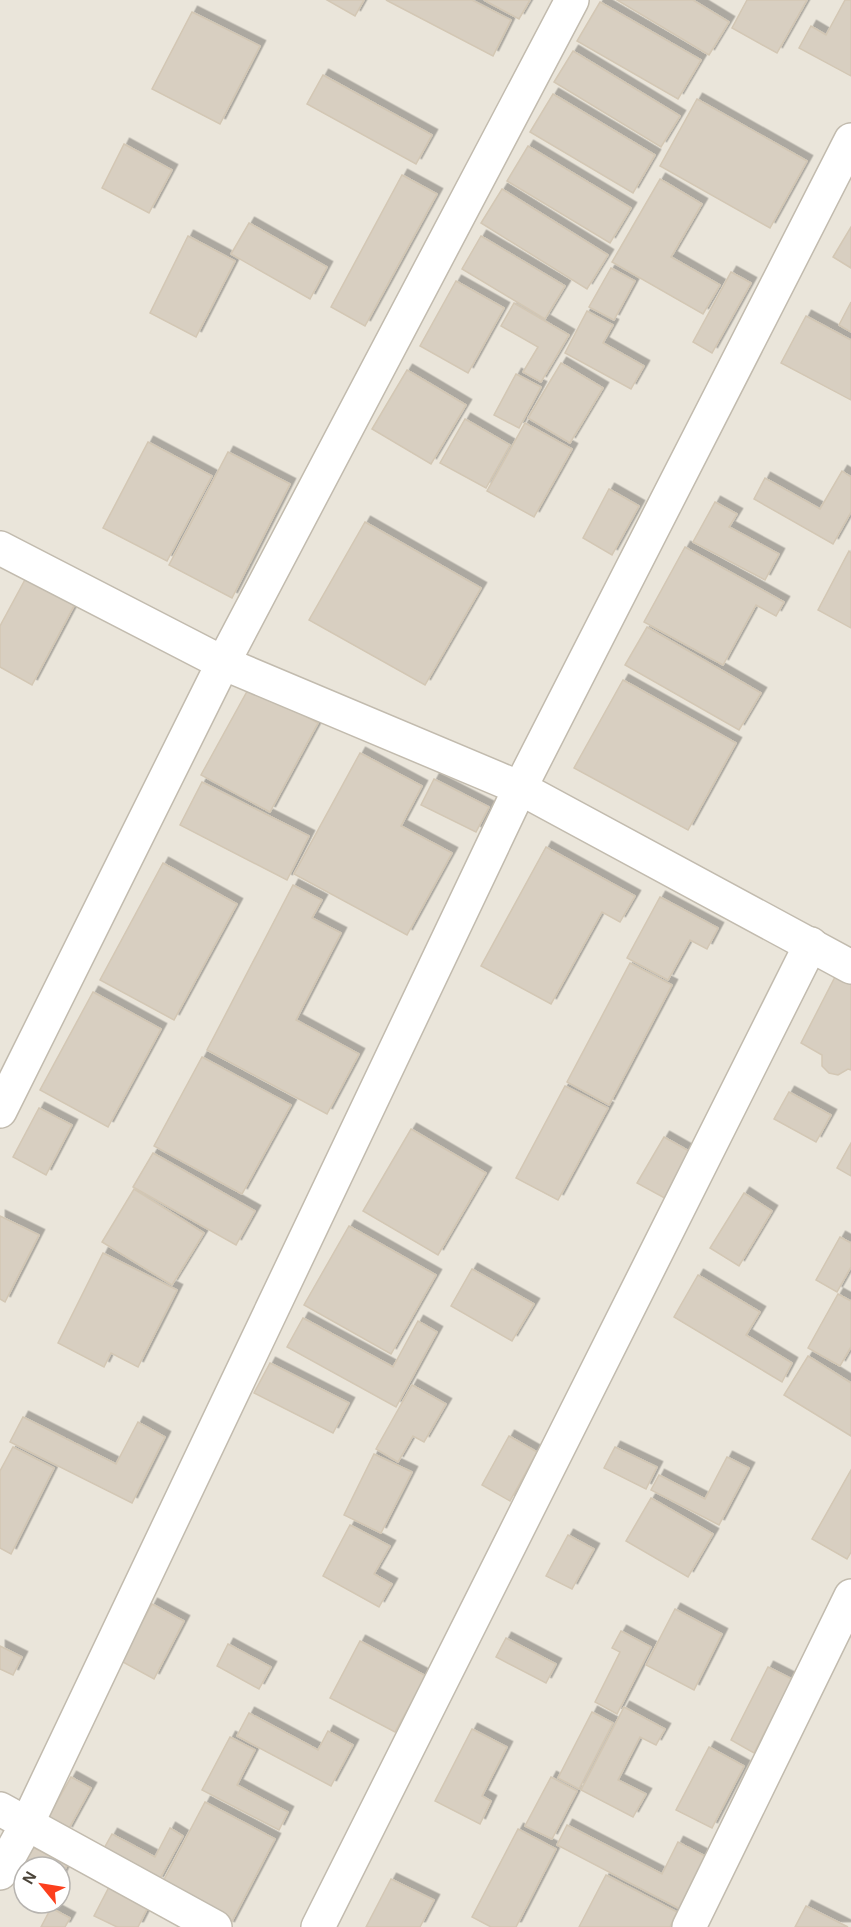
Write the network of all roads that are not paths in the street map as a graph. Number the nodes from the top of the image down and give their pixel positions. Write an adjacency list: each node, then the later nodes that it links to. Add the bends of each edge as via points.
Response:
1 (572, 0): 4 (street)
2 (851, 140): 5 (street)
3 (0, 548): 4 (street)
4 (223, 663): 5 (street); 8 (street)
5 (520, 788): 6 (street); 10 (street)
6 (811, 944): 7 (street); 13 (street)
7 (851, 967)
8 (0, 1111)
9 (851, 1596): 14 (street)
10 (13, 1816): 11 (street); 12 (street)
11 (0, 1873)
12 (215, 1927)
13 (318, 1927)
14 (689, 1927)

